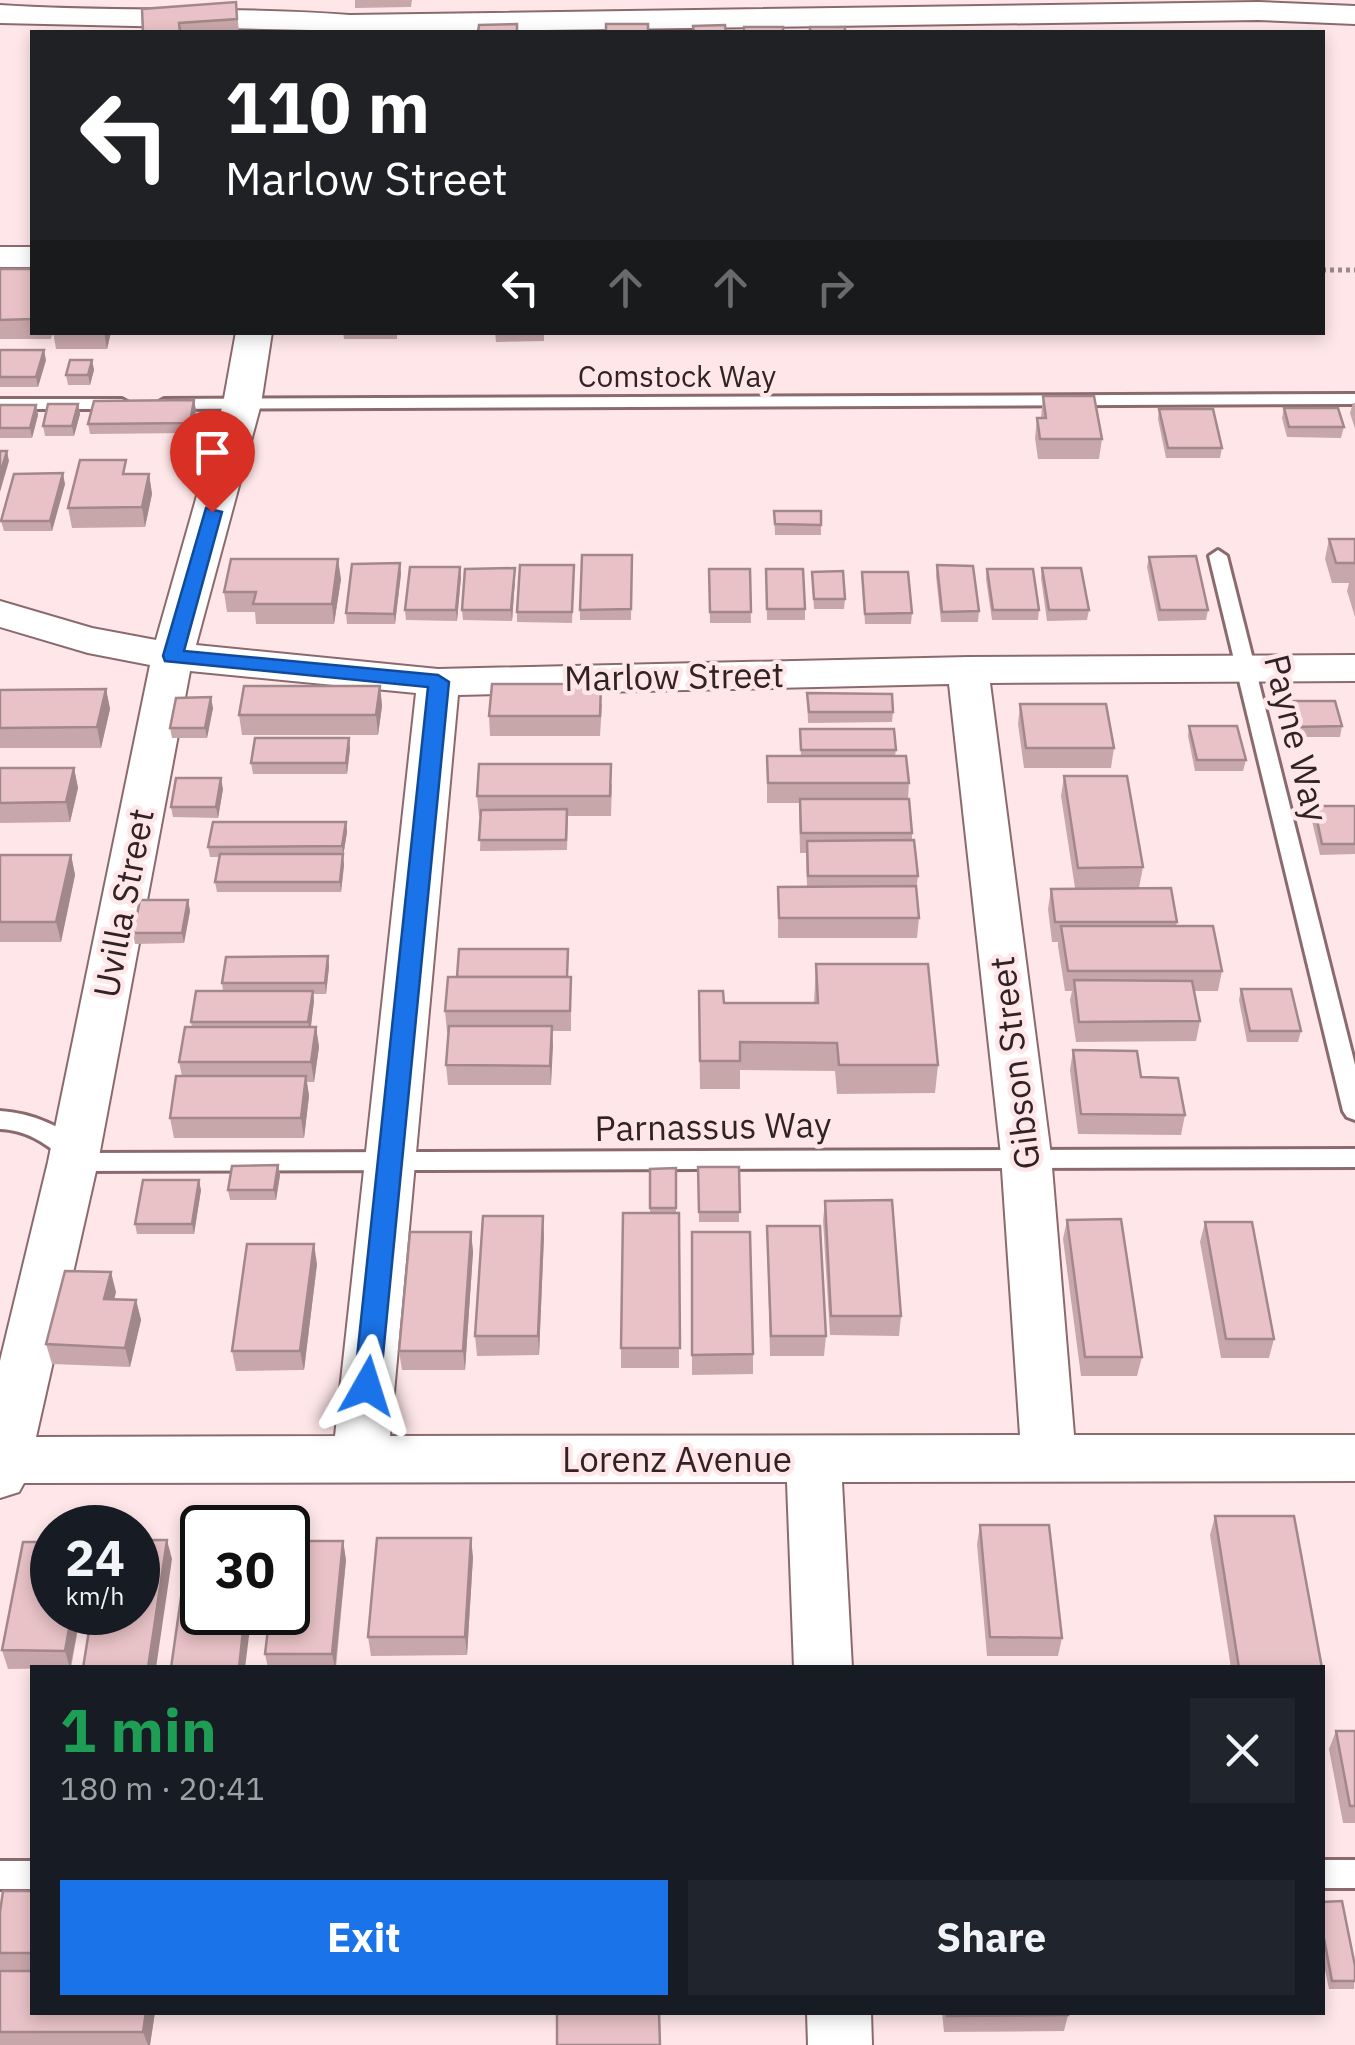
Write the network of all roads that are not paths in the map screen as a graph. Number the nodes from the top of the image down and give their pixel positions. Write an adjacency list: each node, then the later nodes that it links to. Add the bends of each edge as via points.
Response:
1 (0, 14): 2 (street, via 350,24)
2 (1355, 14)
3 (0, 257): 4 (street)
4 (30, 257)
5 (254, 335): 8 (street, Uvilla Street)
6 (1355, 399): 8 (lane, Comstock Way)
7 (0, 404): 8 (lane, Comstock Way)
8 (242, 404): 11 (street, Uvilla Street)
9 (1218, 556): 12 (lane, Payne Way)
10 (0, 614): 11 (street, Marlow Street)
11 (172, 656): 15 (street, Marlow Street); 19 (street, Uvilla Street)
12 (1247, 668): 13 (street, Marlow Street); 14 (street, Marlow Street); 16 (lane, Payne Way)
13 (1355, 668)
14 (968, 670): 15 (street, Marlow Street); 18 (street, Gibson Street)
15 (438, 682): 21 (street)
16 (1355, 1110)
17 (0, 1120): 19 (lane, via 20,1120 52,1134)
18 (1026, 1155): 20 (lane, Parnassus Way); 21 (lane, Parnassus Way); 23 (street, Gibson Street)
19 (73, 1157): 21 (lane, Parnassus Way); 26 (street, Uvilla Street)
20 (1355, 1158)
21 (389, 1166): 25 (street)
22 (813, 1458): 23 (street, Lorenz Avenue); 25 (street, Lorenz Avenue); 27 (street)
23 (1049, 1458): 24 (street, Lorenz Avenue)
24 (1355, 1458)
25 (360, 1460): 26 (street, Lorenz Avenue)
26 (1, 1465)
27 (822, 1665)
28 (0, 1874): 31 (lane)
29 (1325, 1874): 30 (lane)
30 (1355, 1874)
31 (30, 1875)
32 (839, 2015): 33 (street)
33 (840, 2045)

